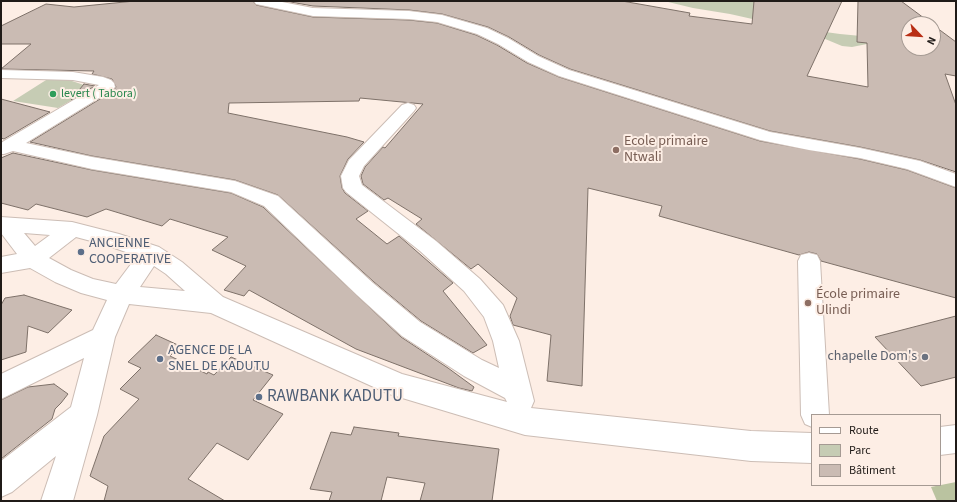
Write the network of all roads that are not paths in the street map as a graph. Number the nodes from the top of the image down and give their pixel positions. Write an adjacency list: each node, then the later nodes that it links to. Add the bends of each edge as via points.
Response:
1 (260, 1): 5 (street, via 314,12 409,15 449,20 482,31 564,73 766,136 860,153 905,164)
2 (1, 74): 4 (street, via 73,76 98,80 106,83 108,87)
3 (408, 108): 16 (street, via 356,164 350,176 353,188 428,246 472,285 494,312 506,341)
4 (6, 148): 16 (street, via 235,187 272,201 411,330 473,368)
5 (956, 181)
6 (3, 225): 7 (street); 9 (street)
7 (72, 229): 8 (street); 9 (street)
8 (151, 253): 12 (street); 13 (street, via 174,268)
9 (33, 259): 11 (street); 12 (street, via 89,287)
10 (809, 261): 17 (street)
11 (1, 265)
12 (122, 294): 13 (street); 14 (street)
13 (214, 304): 19 (street, via 399,385)
14 (102, 337): 15 (street); 18 (street)
15 (1, 387)
16 (518, 391): 19 (street)
17 (815, 414)
18 (82, 415): 23 (street); 24 (street)
19 (525, 421): 22 (street, via 751,446)
20 (956, 439): 21 (street)
21 (941, 441)
22 (811, 448)
23 (1, 481)
24 (57, 501)

